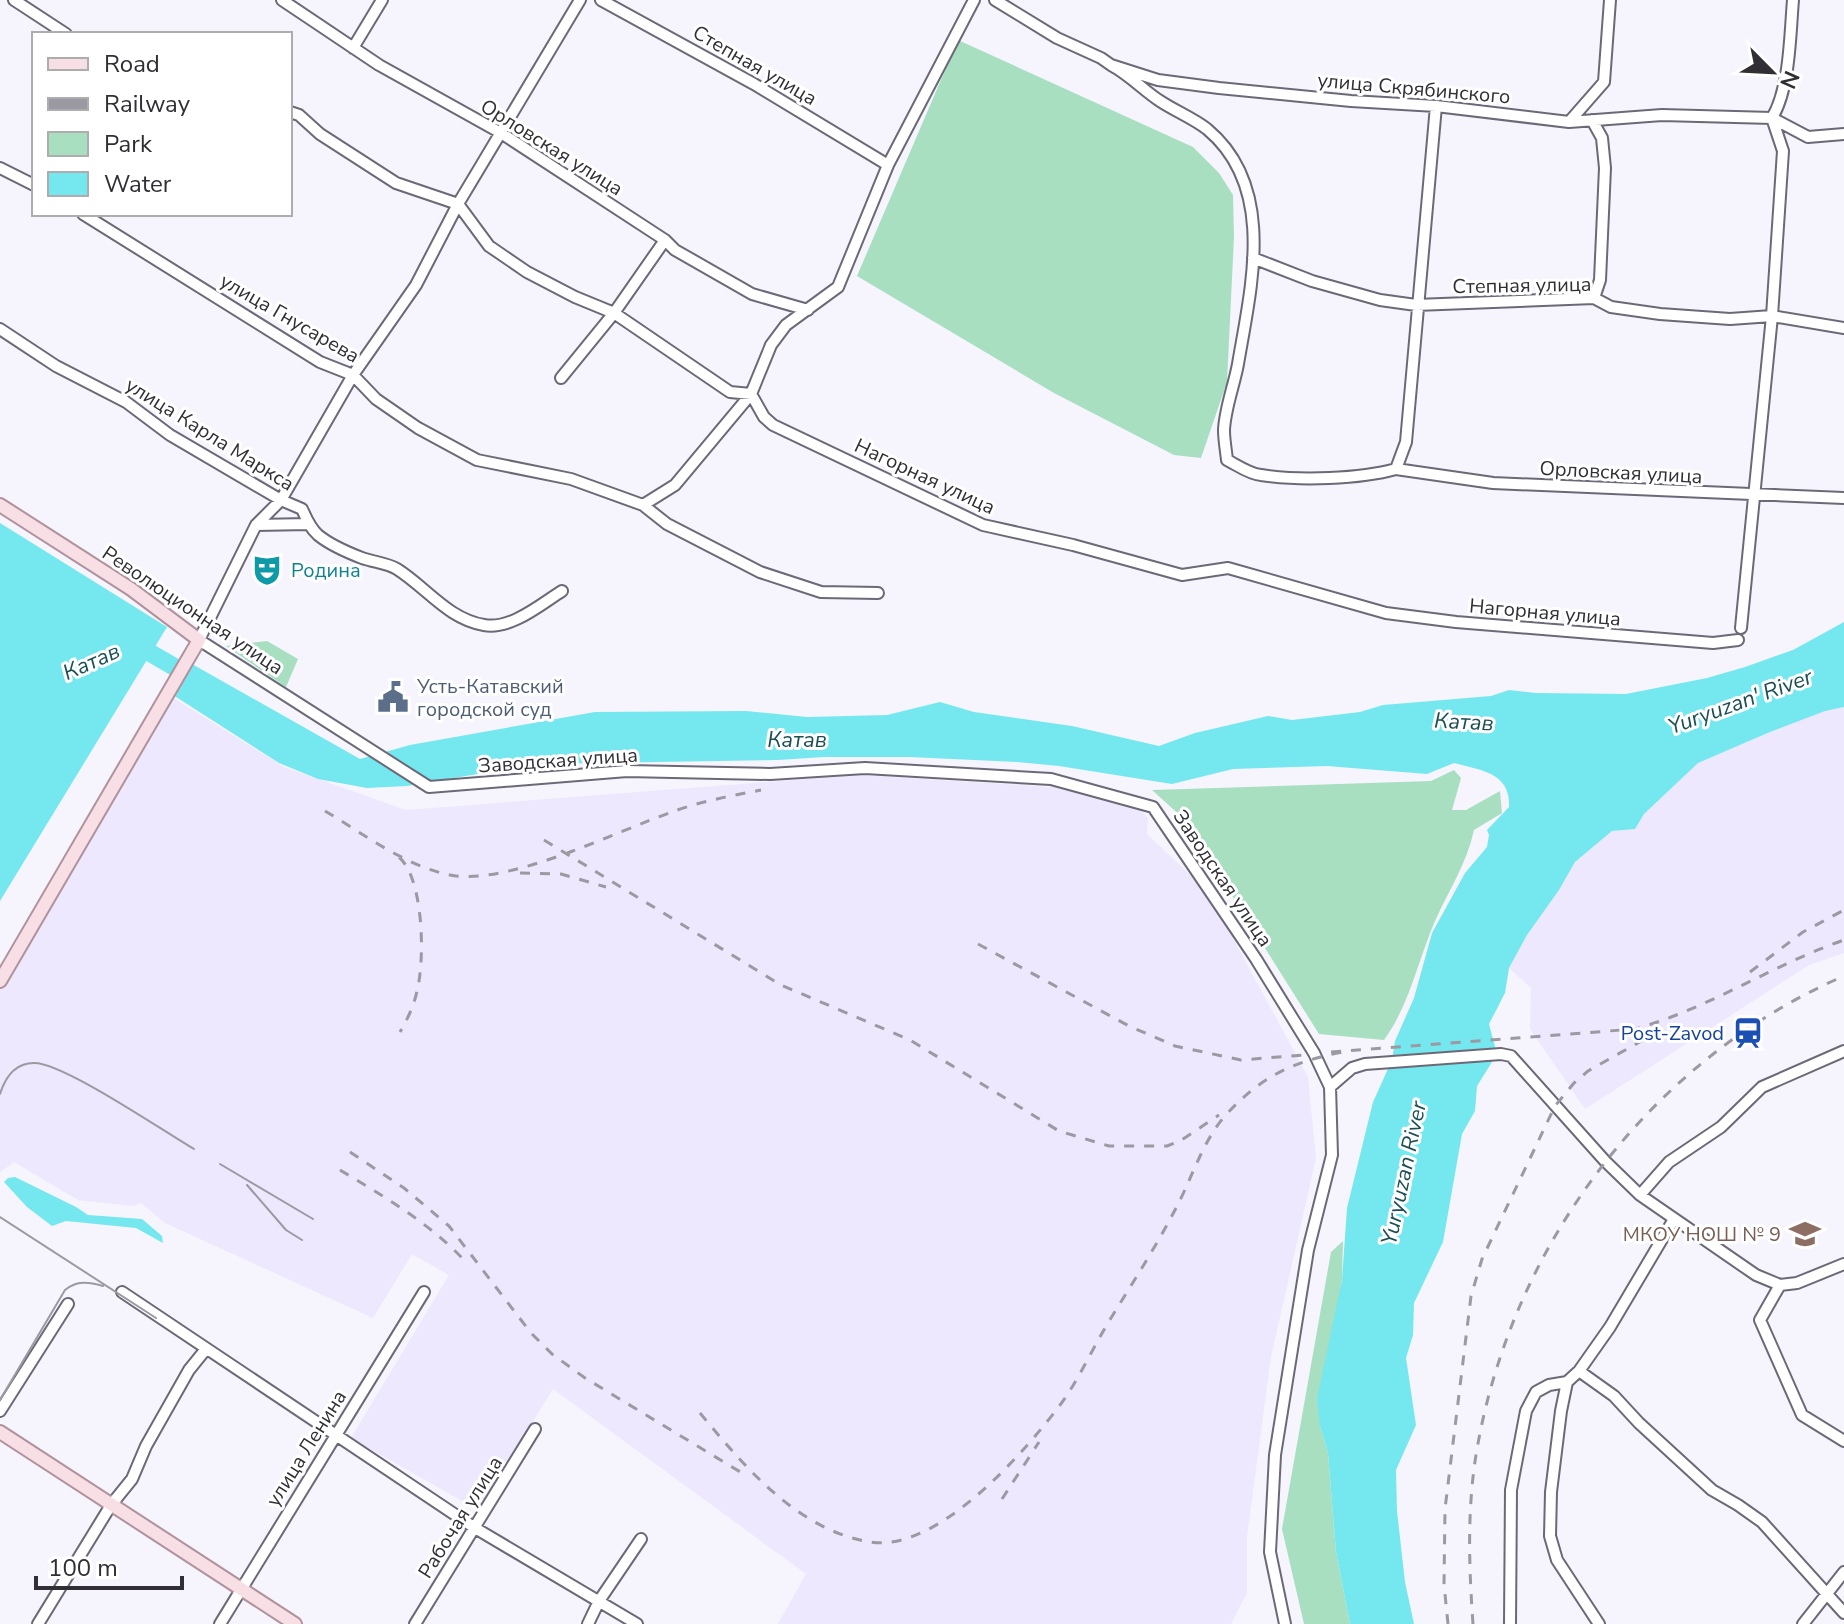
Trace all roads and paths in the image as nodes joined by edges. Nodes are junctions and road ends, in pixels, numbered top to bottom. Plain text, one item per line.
1 (14, 0) edge
2 (282, 0) edge
3 (382, 0) edge
4 (580, 0) edge
5 (601, 0) edge
6 (974, 0) edge
7 (995, 0) edge
8 (1610, 0) edge
9 (1793, 0) edge
10 (63, 32) edge
11 (353, 48) junction
12 (1111, 65) junction
13 (1436, 106) junction
14 (292, 113) edge
15 (1772, 118) junction
16 (1592, 120) junction
17 (1569, 122) junction
18 (501, 133) junction
19 (1844, 134) edge
20 (888, 165) junction
21 (0, 168) edge
22 (32, 184) edge
23 (458, 204) junction
24 (86, 216) edge
25 (665, 240) junction
26 (1253, 258) junction
27 (1594, 298) junction
28 (1416, 305) junction
29 (808, 310) junction
30 (614, 313) junction
31 (1772, 316) junction
32 (1844, 328) edge
33 (0, 329) edge
34 (353, 375) junction
35 (561, 378) dead end
36 (751, 394) junction
37 (1396, 469) junction
38 (1755, 496) junction
39 (1844, 498) edge
40 (281, 500) junction
41 (0, 505) edge
42 (643, 505) junction
43 (309, 524) junction
44 (256, 525) junction
45 (562, 591) dead end
46 (878, 593) dead end
47 (1741, 628) dead end
48 (199, 640) junction
49 (1738, 640) dead end
50 (429, 787) joint
51 (0, 981) edge
52 (1844, 1051) edge
53 (1330, 1087) junction
54 (1640, 1195) junction
55 (1674, 1219) junction
56 (1844, 1264) edge
57 (1780, 1285) junction
58 (122, 1292) dead end
59 (424, 1292) dead end
60 (68, 1304) dead end
61 (206, 1349) junction
62 (1579, 1371) junction
63 (1567, 1382) junction
64 (0, 1411) edge
65 (535, 1429) dead end
66 (0, 1432) edge
67 (336, 1434) junction
68 (1844, 1441) edge
69 (111, 1505) junction
70 (475, 1528) junction
71 (641, 1539) dead end
72 (1844, 1572) edge
73 (240, 1590) junction
74 (1827, 1594) junction
75 (599, 1601) junction
76 (1844, 1613) edge
77 (38, 1624) edge
78 (220, 1624) edge
79 (295, 1624) edge
80 (415, 1624) edge
81 (588, 1624) edge
82 (637, 1624) edge
83 (1285, 1624) edge
84 (1510, 1624) edge
85 (1599, 1624) edge
86 (1803, 1624) edge

1 - 10 street
2 - 11 street, Орловская улица
3 - 11 street
4 - 18 street
5 - 20 street, Степная улица
6 - 20 street
7 - 12 street, улица Скрябинского
8 - 17 street
9 - 15 street
11 - 18 street, Орловская улица
12 - 13 street, улица Скрябинского
12 - 26 street
13 - 17 street, улица Скрябинского
13 - 28 street
14 - 23 street
15 - 16 street, улица Скрябинского
15 - 19 street, улица Скрябинского
15 - 31 street
16 - 17 street, улица Скрябинского
16 - 27 street
18 - 23 street
18 - 25 street, Орловская улица
20 - 29 street
21 - 22 street
23 - 30 street
23 - 34 street
24 - 34 street, улица Гнусарева
25 - 29 street, Орловская улица
25 - 30 street
26 - 28 street, Степная улица
26 - 37 street
27 - 28 street, Степная улица
27 - 31 street, Степная улица
28 - 37 street
29 - 36 street
30 - 35 street
30 - 36 street
31 - 32 street, Степная улица
31 - 38 street
33 - 40 street, улица Карла Маркса
34 - 40 street
34 - 42 street, улица Гнусарева
36 - 42 street
36 - 49 street, Нагорная улица
37 - 38 street, Орловская улица
38 - 39 street, Орловская улица
38 - 47 street
40 - 43 street, улица Карла Маркса
40 - 44 street
41 - 48 main road, Революционная улица
42 - 46 street, улица Гнусарева
43 - 44 street
43 - 45 street, улица Карла Маркса
44 - 48 street
48 - 50 street, Революционная улица
48 - 51 main road
50 - 53 street, Заводская улица
52 - 54 street
53 - 54 street
53 - 83 street, Заводская улица
54 - 55 street
55 - 57 street
55 - 62 street
56 - 57 street
57 - 68 street
58 - 61 street
59 - 67 street, улица Ленина
60 - 64 street
61 - 67 street
61 - 69 street
62 - 63 street
62 - 74 street
63 - 84 street
63 - 85 street
65 - 70 street, Рабочая улица
66 - 69 main road
67 - 70 street
67 - 73 street, улица Ленина
69 - 73 main road
69 - 77 street
70 - 75 street
70 - 80 street, Рабочая улица
71 - 75 street
72 - 74 street
73 - 78 street, улица Ленина
73 - 79 main road
74 - 76 street
74 - 86 street
75 - 81 street
75 - 82 street

